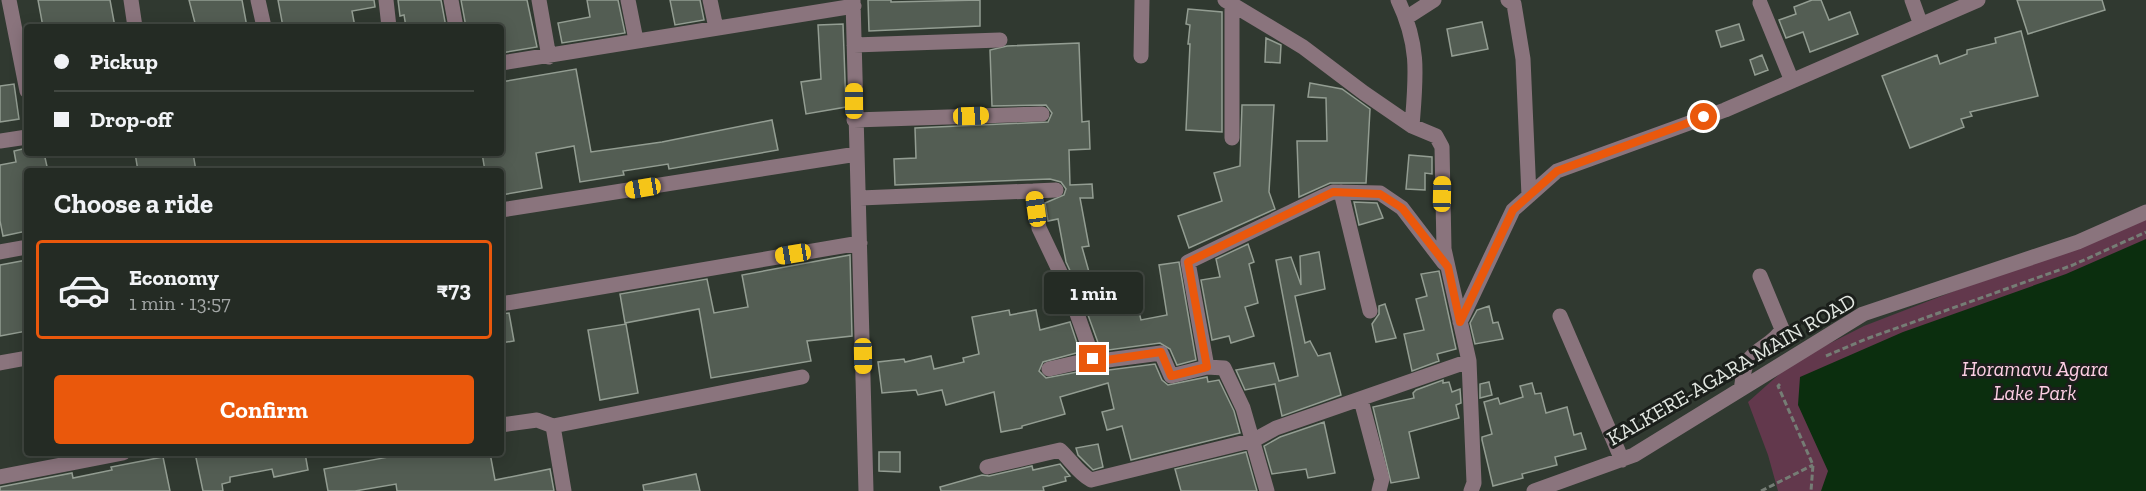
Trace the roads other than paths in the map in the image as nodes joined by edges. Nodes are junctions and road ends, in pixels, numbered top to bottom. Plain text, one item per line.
1 (9, 0) edge
2 (131, 0) edge
3 (258, 0) edge
4 (386, 0) edge
5 (452, 0) edge
6 (538, 0) edge
7 (628, 0) edge
8 (710, 0) edge
9 (1142, 0) edge
10 (1398, 0) edge
11 (1434, 0) edge
12 (1508, 0) edge
13 (1912, 0) edge
14 (1977, 1) edge
15 (1228, 2) edge
16 (853, 3) edge
17 (1760, 3) dead end
18 (1406, 18) junction
19 (135, 24) edge
20 (263, 24) edge
21 (389, 24) edge
22 (456, 24) edge
23 (1922, 25) junction
24 (716, 28) junction
25 (636, 40) junction
26 (1000, 40) dead end
27 (854, 45) junction
28 (1141, 56) dead end
29 (549, 57) junction
30 (504, 63) edge
31 (24, 76) edge
32 (1791, 81) junction
33 (1042, 114) dead end
34 (855, 120) junction
35 (1412, 126) junction
36 (24, 137) edge
37 (1232, 138) dead end
38 (0, 141) edge
39 (856, 154) junction
40 (1056, 190) dead end
41 (1034, 191) junction
42 (1341, 192) junction
43 (1529, 196) junction
44 (860, 198) junction
45 (504, 210) edge
46 (2146, 212) edge
47 (860, 243) junction
48 (24, 248) edge
49 (0, 252) edge
50 (1448, 267) junction
51 (1760, 276) dead end
52 (504, 303) edge
53 (1370, 311) dead end
54 (1560, 316) dead end
55 (1460, 322) junction
56 (24, 359) edge
57 (1093, 359) junction
58 (1470, 361) junction
59 (0, 363) edge
60 (1207, 367) junction
61 (1049, 369) dead end
62 (802, 377) dead end
63 (1741, 389) junction
64 (1361, 400) junction
65 (504, 425) edge
66 (553, 426) junction
67 (1254, 440) junction
68 (108, 456) edge
69 (1622, 460) junction
70 (987, 467) dead end
71 (0, 477) edge
72 (1095, 486) edge
73 (564, 491) edge
74 (866, 491) edge
75 (1268, 491) edge
76 (1380, 491) edge
77 (1471, 491) edge
78 (1534, 491) edge

1 - 31 street
2 - 19 street
3 - 20 street
4 - 21 street
5 - 22 street
6 - 29 street
7 - 25 street
8 - 24 street
9 - 28 street
10 - 18 street
11 - 18 street
12 - 43 street
13 - 23 street
14 - 23 street
15 - 35 street
15 - 37 street
16 - 24 street
16 - 27 street
17 - 32 street
18 - 35 street
23 - 32 street
24 - 25 street
25 - 29 street
26 - 27 street
27 - 34 street
29 - 30 street
32 - 43 street
33 - 34 street
34 - 39 street
35 - 50 street
36 - 38 street
39 - 44 street
39 - 45 street
40 - 41 street
41 - 44 street
41 - 57 street
42 - 50 street
42 - 53 street
42 - 60 street
43 - 55 street
44 - 47 street
46 - 63 street, KALKERE-AGARA MAIN ROAD
47 - 52 street
47 - 74 street
48 - 49 street
50 - 55 street
51 - 63 street
54 - 69 street
55 - 58 street
56 - 59 street
57 - 60 street
57 - 61 street
58 - 64 street
58 - 77 street
60 - 67 street
62 - 66 street
63 - 69 street, KALKERE-AGARA MAIN ROAD
64 - 67 street
64 - 76 street
65 - 66 street
66 - 73 street
67 - 72 street
67 - 75 street
68 - 71 street
69 - 78 street, KALKERE-AGARA MAIN ROAD
70 - 72 street

